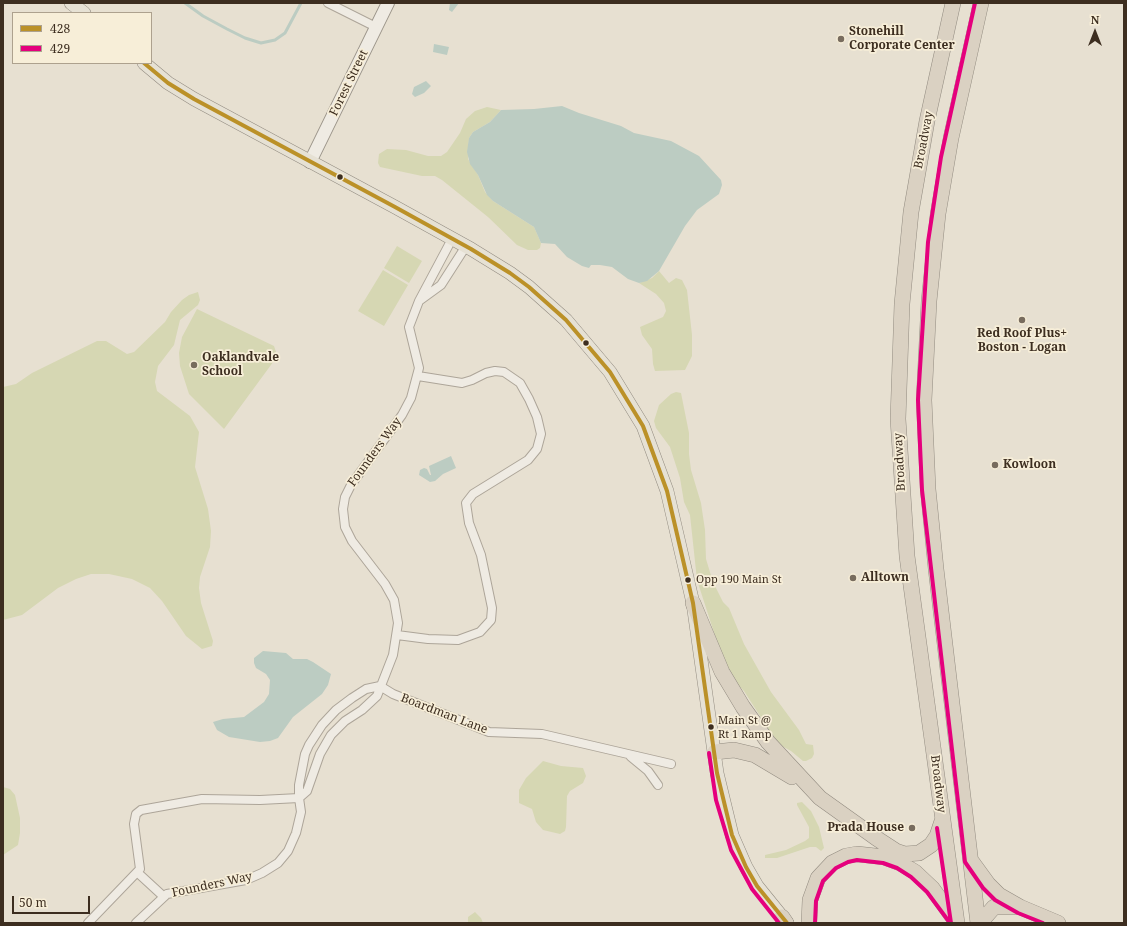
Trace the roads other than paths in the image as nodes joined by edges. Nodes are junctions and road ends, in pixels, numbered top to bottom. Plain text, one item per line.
1 (71, 3) edge
2 (328, 3) edge
3 (388, 3) edge
4 (953, 3) edge
5 (981, 3) edge
6 (83, 12) edge
7 (376, 27) junction
8 (145, 64) edge
9 (310, 162) junction
10 (452, 239) junction
11 (466, 246) junction
12 (419, 301) junction
13 (418, 376) junction
14 (693, 603) junction
15 (397, 635) junction
16 (380, 686) junction
17 (714, 752) junction
18 (629, 755) junction
19 (671, 764) dead end
20 (658, 784) dead end
21 (299, 798) junction
22 (820, 798) junction
23 (942, 820) junction
24 (971, 861) junction
25 (138, 873) junction
26 (163, 896) junction
27 (1020, 907) junction
28 (785, 921) edge
29 (88, 923) edge
30 (136, 923) edge
31 (809, 923) edge
32 (957, 923) edge
33 (979, 923) edge
34 (1058, 923) edge

1 - 6 main road
2 - 7 street
3 - 7 street, Forest Street
4 - 23 highway, Broadway
5 - 24 highway, Broadway
7 - 9 street, Forest Street
8 - 9 main road
9 - 10 main road
10 - 11 main road
10 - 12 street, Founders Way
11 - 12 street
11 - 14 main road
12 - 13 street, Founders Way
13 - 15 street, Founders Way
13 - 15 street
14 - 17 main road
14 - 22 highway
15 - 16 street, Founders Way
16 - 18 street, Boardman Lane
16 - 21 street, Founders Way
16 - 21 street, Founders Way
17 - 22 highway
17 - 28 main road
18 - 19 street, Boardman Lane
18 - 20 street, Boardman Lane
21 - 25 street
21 - 26 street, Founders Way
22 - 23 highway
23 - 32 highway, Broadway
24 - 27 highway
24 - 33 highway, Broadway
25 - 26 street, Founders Way
25 - 29 street
26 - 30 street
27 - 33 highway
27 - 34 highway
31 - 32 highway

